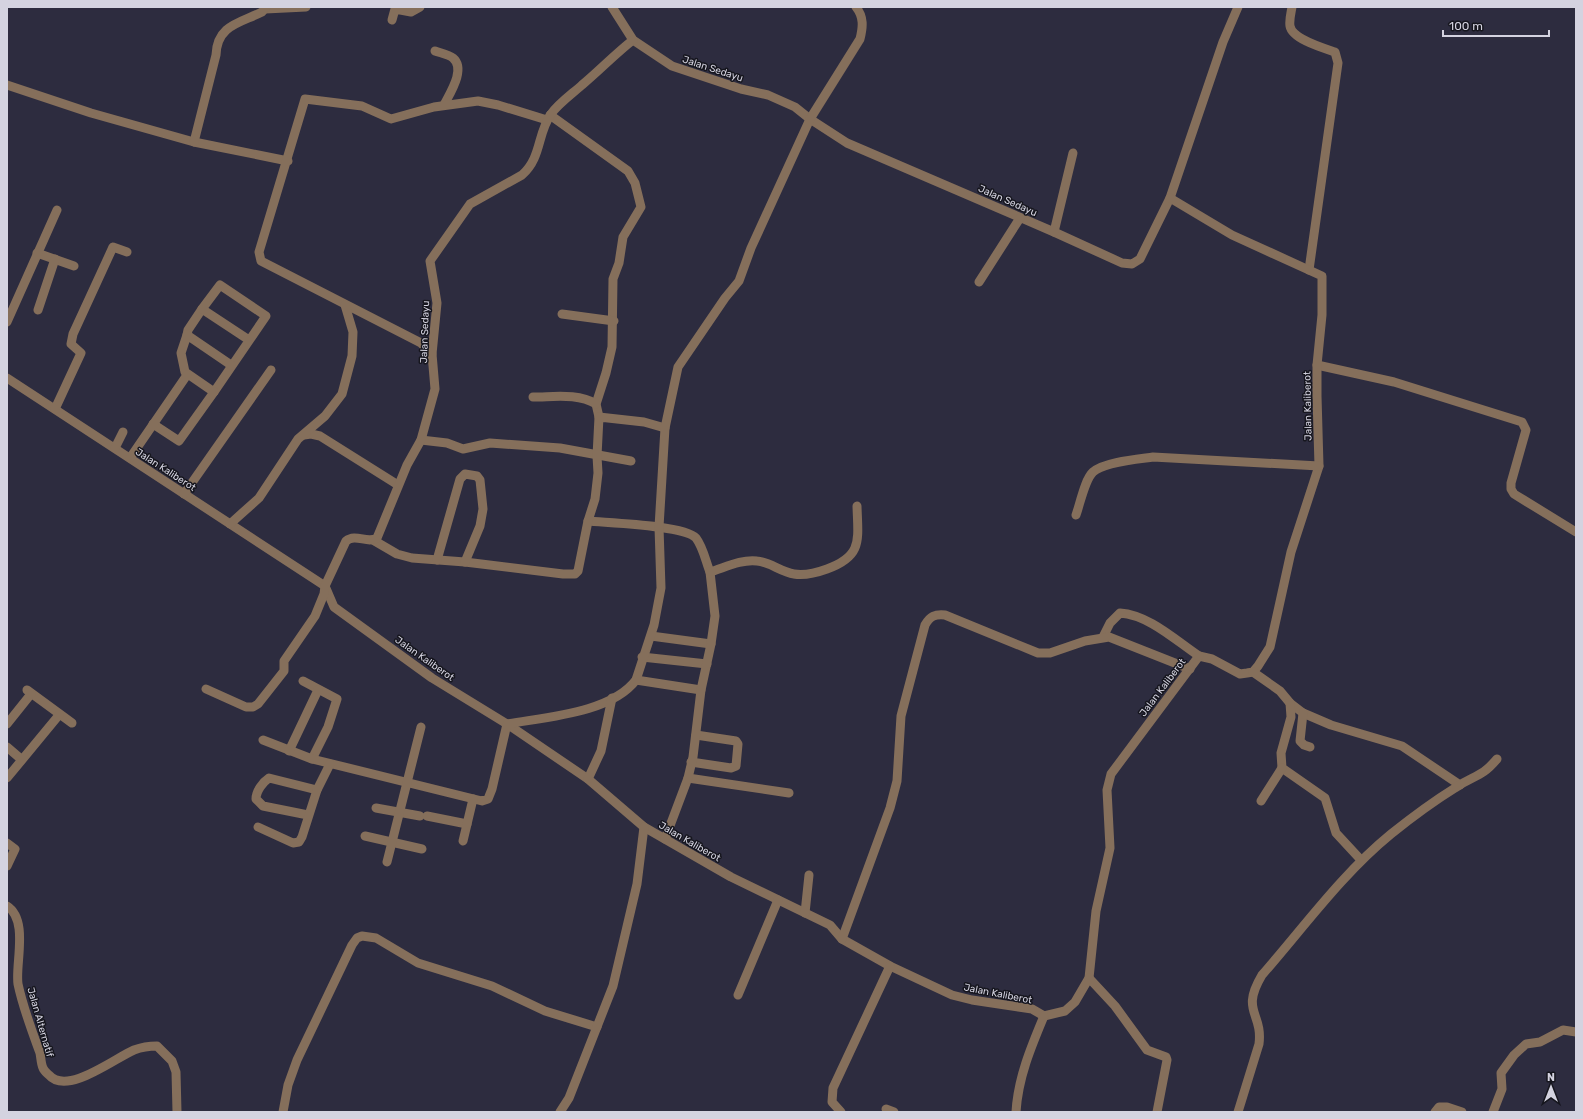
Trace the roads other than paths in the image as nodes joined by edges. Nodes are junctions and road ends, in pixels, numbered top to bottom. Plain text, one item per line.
1 (306, 7) edge
2 (612, 7) edge
3 (856, 7) edge
4 (1238, 7) edge
5 (1292, 7) edge
6 (265, 8) edge
7 (395, 8) edge
8 (416, 8) edge
9 (392, 20) dead end
10 (633, 40) junction
11 (435, 51) dead end
12 (7, 85) edge
13 (444, 105) junction
14 (549, 118) junction
15 (810, 120) junction
16 (194, 142) junction
17 (1074, 153) dead end
18 (288, 161) junction
19 (1170, 198) junction
20 (57, 210) dead end
21 (1020, 218) junction
22 (1054, 232) junction
23 (127, 252) dead end
24 (37, 253) junction
25 (56, 259) junction
26 (74, 266) dead end
27 (1309, 270) junction
28 (978, 282) dead end
29 (345, 305) junction
30 (202, 309) junction
31 (38, 310) dead end
32 (562, 314) dead end
33 (614, 321) junction
34 (7, 322) edge
35 (187, 335) junction
36 (248, 340) junction
37 (432, 354) junction
38 (231, 365) junction
39 (1317, 366) junction
40 (271, 370) dead end
41 (187, 375) junction
42 (7, 378) edge
43 (214, 392) junction
44 (533, 397) dead end
45 (596, 404) junction
46 (55, 409) junction
47 (599, 417) junction
48 (153, 424) junction
49 (665, 428) junction
50 (123, 432) dead end
51 (304, 435) junction
52 (421, 440) junction
53 (115, 448) junction
54 (597, 456) junction
55 (130, 458) junction
56 (631, 461) dead end
57 (1319, 466) junction
58 (398, 486) junction
59 (184, 494) junction
60 (857, 506) dead end
61 (1076, 515) dead end
62 (588, 521) junction
63 (230, 524) junction
64 (659, 527) junction
65 (1576, 532) edge
66 (373, 540) junction
67 (437, 560) junction
68 (465, 562) junction
69 (710, 572) junction
70 (325, 586) junction
71 (651, 636) junction
72 (1103, 637) junction
73 (711, 644) junction
74 (1199, 656) junction
75 (642, 657) junction
76 (707, 664) junction
77 (1190, 669) junction
78 (1253, 672) junction
79 (636, 680) junction
80 (303, 681) dead end
81 (206, 689) dead end
82 (318, 690) junction
83 (701, 690) junction
84 (612, 698) junction
85 (1290, 703) junction
86 (1303, 713) junction
87 (59, 714) junction
88 (7, 724) edge
89 (72, 724) dead end
90 (507, 724) junction
91 (421, 727) dead end
92 (696, 735) junction
93 (263, 740) dead end
94 (7, 747) edge
95 (1310, 747) dead end
96 (289, 751) junction
97 (21, 759) junction
98 (312, 759) junction
99 (1497, 759) dead end
100 (691, 762) junction
101 (330, 764) junction
102 (1282, 768) junction
103 (7, 778) edge
104 (688, 778) junction
105 (588, 779) junction
106 (408, 782) junction
107 (1460, 785) junction
108 (316, 790) junction
109 (789, 793) dead end
110 (473, 799) junction
111 (1261, 801) dead end
112 (376, 808) dead end
113 (400, 812) junction
114 (308, 815) junction
115 (467, 824) junction
116 (258, 827) dead end
117 (644, 827) junction
118 (365, 836) dead end
119 (665, 839) junction
120 (463, 840) dead end
121 (392, 842) junction
122 (7, 843) edge
123 (422, 848) dead end
124 (1361, 860) junction
125 (387, 862) dead end
126 (7, 866) edge
127 (809, 876) dead end
128 (778, 900) junction
129 (7, 906) edge
130 (805, 913) junction
131 (842, 939) junction
132 (890, 966) junction
133 (1089, 978) junction
134 (738, 995) dead end
135 (1044, 1016) junction
136 (597, 1027) junction
137 (1576, 1032) edge
138 (177, 1112) edge
139 (283, 1112) edge
140 (560, 1112) edge
141 (841, 1112) edge
142 (1016, 1112) edge
143 (1157, 1112) edge
144 (1238, 1112) edge
145 (1435, 1112) edge
146 (1462, 1112) edge
147 (1493, 1112) edge

1 - 6 street
2 - 10 street
3 - 15 street
4 - 19 street, Jalan Sedayu
5 - 27 street
6 - 16 street
7 - 8 street
7 - 9 street
10 - 14 street
10 - 15 street, Jalan Sedayu
11 - 13 street
12 - 16 street
13 - 14 street
13 - 18 street
14 - 33 street
14 - 37 street, Jalan Sedayu
15 - 21 street, Jalan Sedayu
15 - 49 street
16 - 18 street
17 - 22 street
18 - 29 street
19 - 22 street, Jalan Sedayu
19 - 27 street, Jalan Kaliberot
20 - 24 street
21 - 22 street, Jalan Sedayu
21 - 28 street
23 - 46 street
24 - 25 street
24 - 34 street
25 - 26 street
25 - 31 street
27 - 39 street, Jalan Kaliberot
29 - 37 street
29 - 51 street
30 - 35 street
30 - 36 street
30 - 36 street
32 - 33 street
33 - 45 street
35 - 38 street
35 - 41 street
36 - 38 street
37 - 52 street, Jalan Sedayu
38 - 43 street
39 - 57 street, Jalan Kaliberot
39 - 65 street
40 - 59 street
41 - 43 street
41 - 48 street
42 - 46 street, Jalan Kaliberot
43 - 48 street
44 - 45 street
45 - 47 street
46 - 53 street, Jalan Kaliberot
47 - 49 street
47 - 54 street
48 - 55 street
49 - 64 street
50 - 53 street
51 - 58 street
51 - 63 street
52 - 54 street
52 - 58 street, Jalan Sedayu
53 - 55 street, Jalan Kaliberot
54 - 56 street
54 - 62 street
55 - 59 street, Jalan Kaliberot
57 - 61 street
57 - 78 street, Jalan Kaliberot
58 - 66 street, Jalan Sedayu
59 - 63 street, Jalan Kaliberot
60 - 69 street
62 - 64 street
62 - 68 street
63 - 70 street, Jalan Kaliberot
64 - 69 street
64 - 71 street
66 - 67 street
66 - 70 street
67 - 68 street
67 - 68 street
69 - 73 street
70 - 81 street
70 - 90 street, Jalan Kaliberot
71 - 73 street
71 - 75 street
72 - 74 street
72 - 77 street
72 - 131 street
73 - 76 street
74 - 77 street, Jalan Kaliberot
74 - 78 street, Jalan Kaliberot
75 - 76 street
75 - 79 street
76 - 83 street
77 - 133 street, Jalan Kaliberot
78 - 85 street
79 - 83 street
79 - 84 street
80 - 82 street
82 - 96 street
82 - 98 street
83 - 92 street
84 - 90 street
84 - 105 street
85 - 86 street
85 - 102 street
86 - 95 street
86 - 107 street
87 - 88 street
87 - 89 street
87 - 97 street
90 - 105 street, Jalan Kaliberot
90 - 110 street
91 - 106 street
92 - 100 street
92 - 100 street
93 - 96 street
94 - 97 street
96 - 98 street
97 - 103 street
98 - 101 street
99 - 107 street
100 - 104 street
101 - 106 street
101 - 108 street
102 - 111 street
102 - 124 street
104 - 109 street
104 - 119 street
105 - 117 street, Jalan Kaliberot
106 - 110 street
106 - 113 street
107 - 124 street
108 - 114 street
108 - 114 street
110 - 115 street
112 - 113 street
113 - 115 street
113 - 121 street
114 - 116 street
115 - 120 street
117 - 119 street, Jalan Kaliberot
117 - 136 street
118 - 121 street
119 - 128 street, Jalan Kaliberot
121 - 123 street
121 - 125 street
122 - 126 street
124 - 144 street
127 - 130 street
128 - 130 street, Jalan Kaliberot
128 - 134 street
129 - 138 street, Jalan Alternatif
130 - 131 street, Jalan Kaliberot
131 - 132 street, Jalan Kaliberot
132 - 135 street, Jalan Kaliberot
132 - 141 street
133 - 135 street, Jalan Kaliberot
133 - 143 street
135 - 142 street
136 - 139 street
136 - 140 street
137 - 147 street
145 - 146 street

